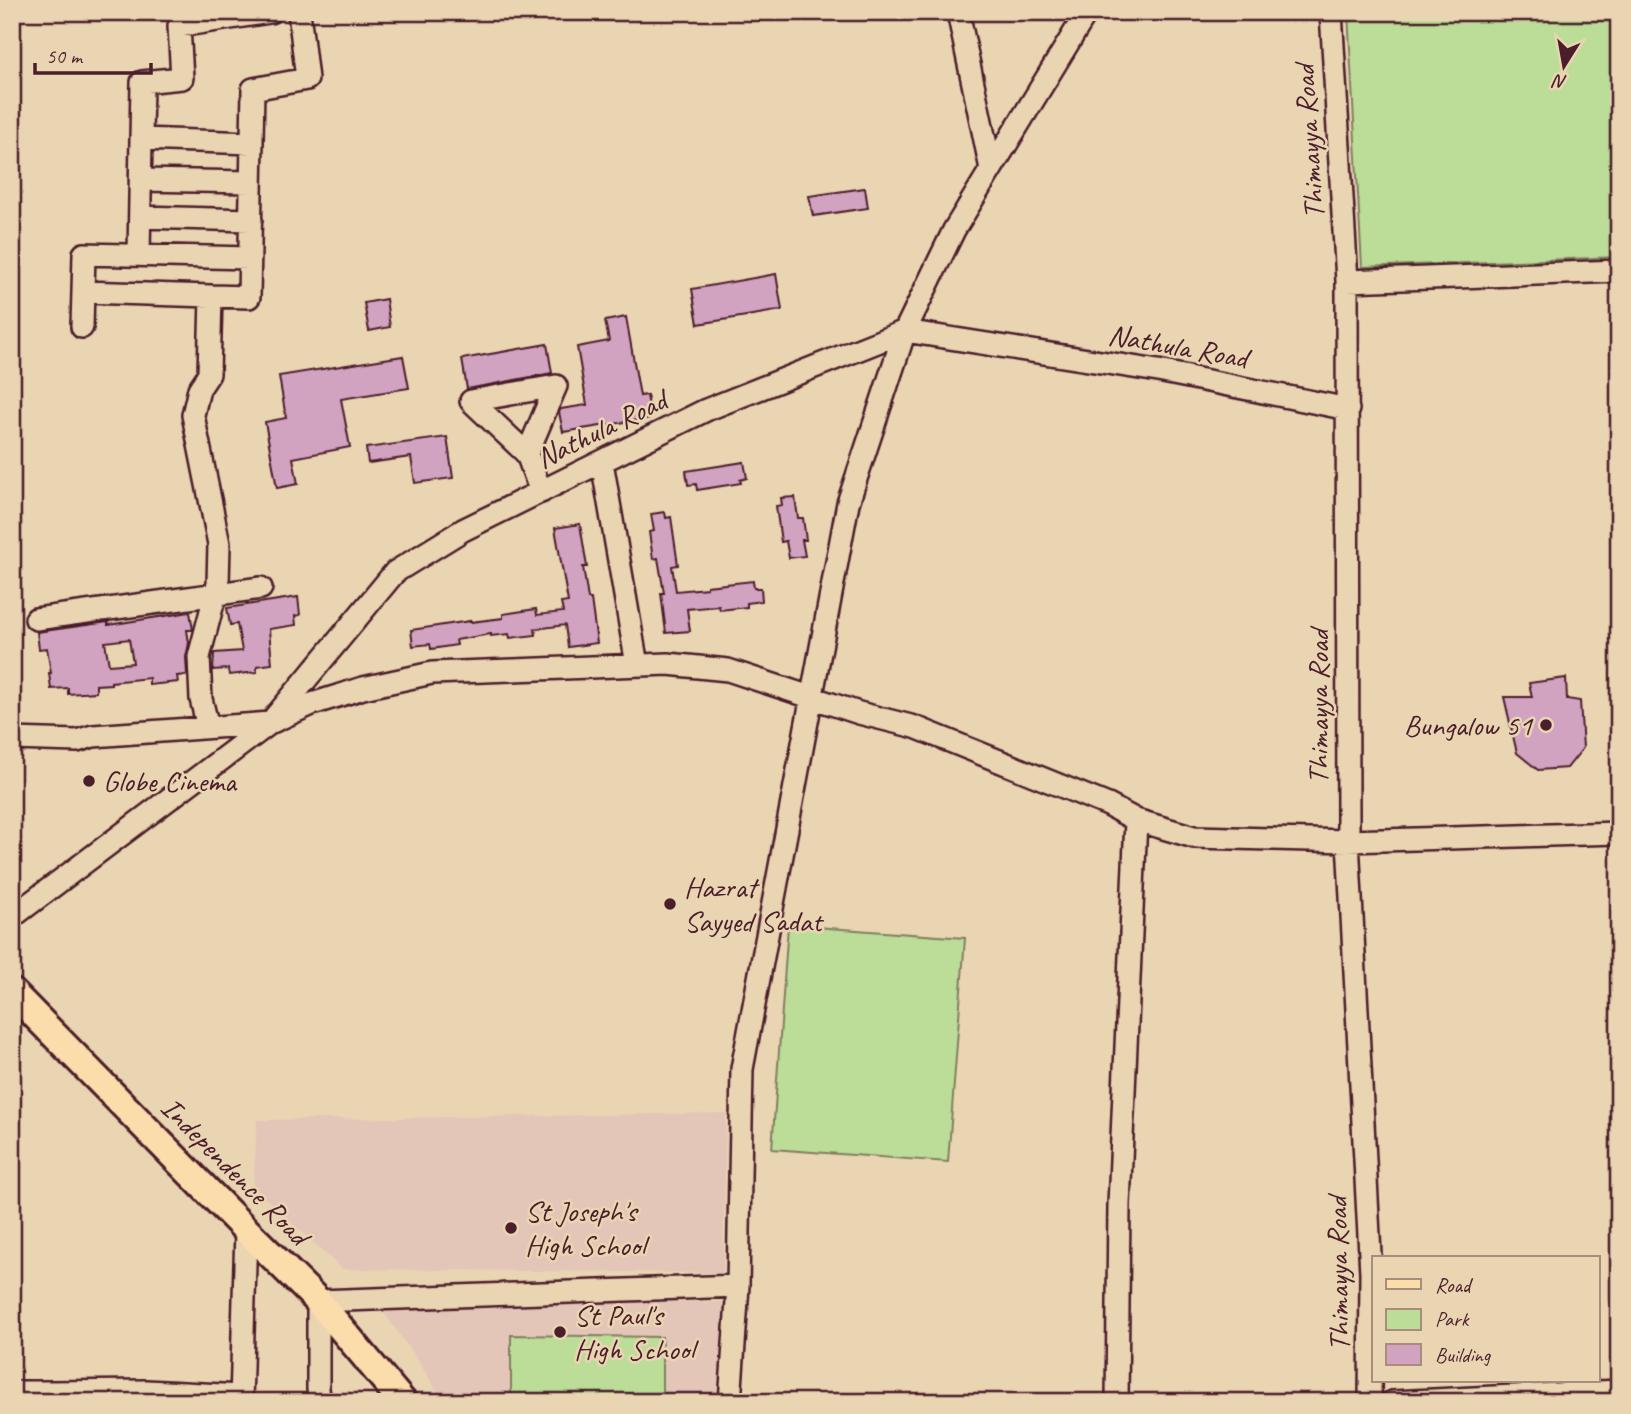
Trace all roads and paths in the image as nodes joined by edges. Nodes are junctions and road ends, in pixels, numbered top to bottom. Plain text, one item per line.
1 (270, 12) edge
2 (299, 12) edge
3 (958, 12) edge
4 (1087, 12) edge
5 (1331, 12) edge
6 (141, 139) junction
7 (252, 143) junction
8 (991, 169) junction
9 (141, 180) junction
10 (251, 182) junction
11 (140, 217) junction
12 (251, 220) junction
13 (139, 256) junction
14 (250, 258) junction
15 (1619, 271) edge
16 (1348, 281) junction
17 (83, 292) junction
18 (211, 296) junction
19 (82, 327) dead end
20 (905, 331) junction
21 (1349, 409) junction
22 (527, 454) dead end
23 (602, 462) junction
24 (541, 492) junction
25 (261, 588) dead end
26 (215, 595) junction
27 (36, 619) dead end
28 (637, 665) junction
29 (813, 697) junction
30 (270, 723) junction
31 (208, 727) junction
32 (12, 738) edge
33 (1136, 820) junction
34 (1619, 833) edge
35 (1348, 841) junction
36 (12, 917) edge
37 (12, 992) edge
38 (246, 1230) junction
39 (738, 1286) junction
40 (318, 1301) junction
41 (1619, 1391) edge
42 (12, 1392) edge
43 (49, 1397) edge
44 (241, 1399) edge
45 (320, 1402) edge
46 (403, 1402) edge
47 (730, 1402) edge
48 (1117, 1402) edge
49 (1370, 1402) edge
50 (1392, 1402) edge

1 - 6 street
2 - 7 street
3 - 8 street
4 - 8 street
5 - 16 street, Thimayya Road
6 - 7 street
6 - 9 street
7 - 10 street
8 - 20 street
9 - 10 street
9 - 11 street
10 - 12 street
11 - 12 street
11 - 13 street
12 - 14 street
13 - 14 street
13 - 17 street
14 - 18 street
15 - 16 street
16 - 21 street, Thimayya Road
17 - 18 street
17 - 19 street
18 - 26 street
20 - 21 street, Nathula Road
20 - 23 street, Nathula Road
20 - 29 street
21 - 35 street, Thimayya Road
22 - 24 street
23 - 24 street, Nathula Road
23 - 28 street
24 - 30 street, Nathula Road
25 - 26 street
26 - 27 street
26 - 31 street
28 - 29 street
28 - 30 street
29 - 33 street
29 - 39 street
30 - 31 street
30 - 36 street, Nathula Road
31 - 32 street
33 - 35 street
33 - 48 street
34 - 35 street
35 - 49 street, Thimayya Road
37 - 38 main road, Independence Road
38 - 40 main road, Independence Road
38 - 44 street
39 - 40 street
39 - 47 street
40 - 45 street
40 - 46 main road, Independence Road
41 - 50 street
42 - 43 street
43 - 44 street

